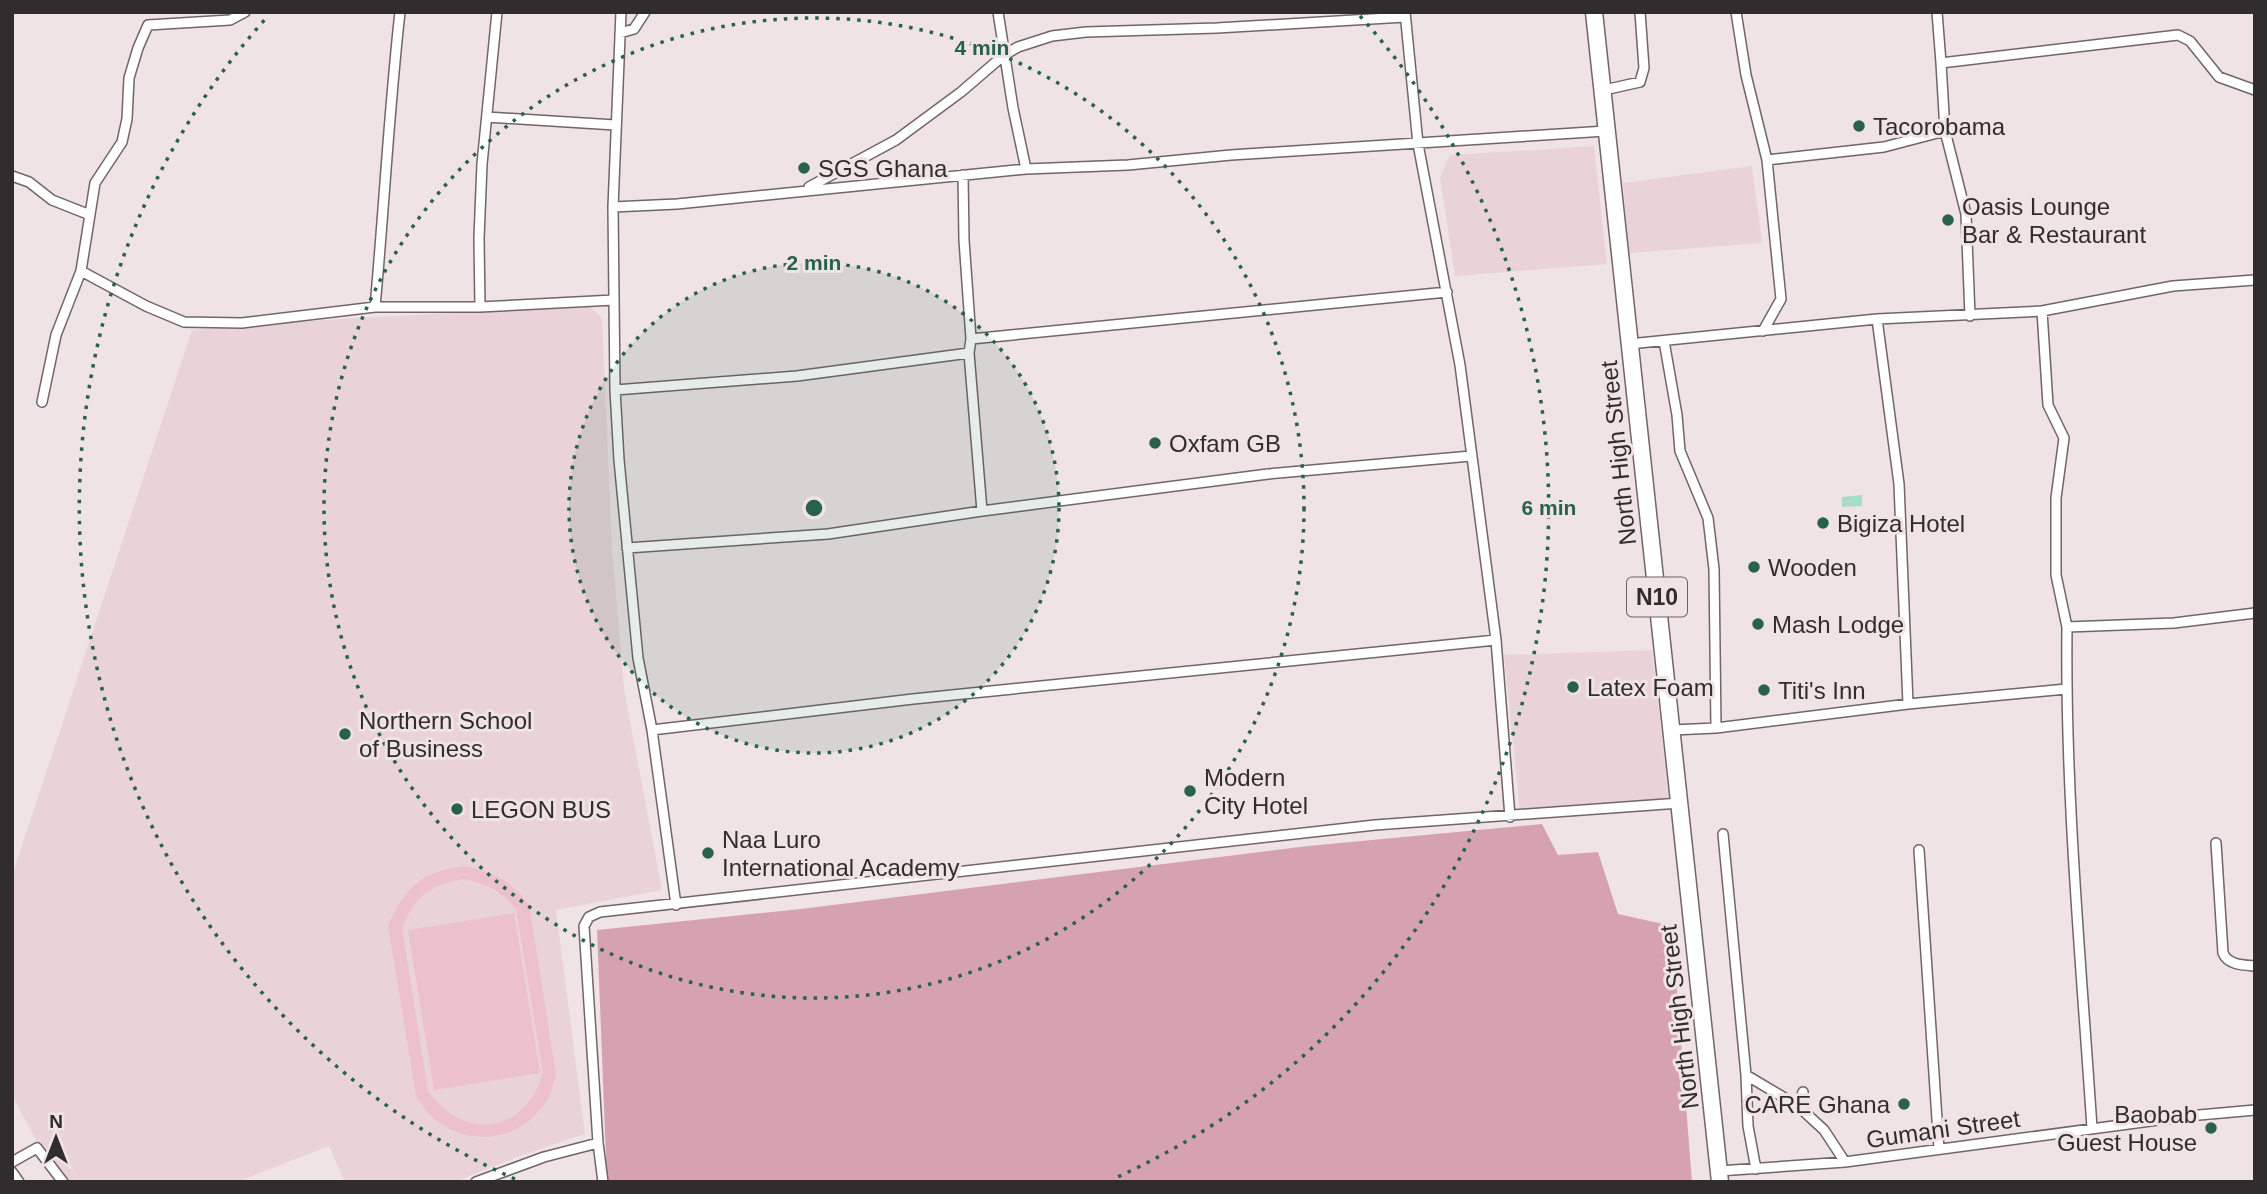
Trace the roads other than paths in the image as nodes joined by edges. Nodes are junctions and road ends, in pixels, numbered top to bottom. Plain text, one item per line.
1 (245, 12) edge
2 (400, 12) edge
3 (497, 12) edge
4 (621, 12) edge
5 (645, 12) edge
6 (998, 12) edge
7 (1594, 12) edge
8 (1640, 12) edge
9 (1736, 12) edge
10 (1937, 12) edge
11 (1405, 15) edge
12 (1293, 17) edge
13 (620, 33) junction
14 (1004, 55) junction
15 (1941, 62) junction
16 (1604, 90) junction
17 (2255, 90) edge
18 (486, 117) junction
19 (615, 125) junction
20 (1606, 131) junction
21 (1945, 131) junction
22 (1418, 144) junction
23 (1767, 160) junction
24 (1026, 169) junction
25 (12, 176) edge
26 (963, 176) junction
27 (804, 190) junction
28 (613, 207) junction
29 (90, 215) junction
30 (81, 271) junction
31 (2255, 280) edge
32 (1447, 292) junction
33 (614, 300) junction
34 (480, 306) junction
35 (375, 307) junction
36 (2042, 311) junction
37 (1970, 316) junction
38 (1877, 319) junction
39 (1763, 331) junction
40 (971, 339) junction
41 (1664, 341) junction
42 (1629, 344) junction
43 (969, 353) junction
44 (615, 390) junction
45 (42, 402) dead end
46 (1471, 456) junction
47 (982, 511) junction
48 (627, 548) junction
49 (2255, 613) edge
50 (2067, 627) junction
51 (1496, 639) junction
52 (2066, 689) junction
53 (1908, 704) junction
54 (1716, 728) junction
55 (652, 730) junction
56 (1672, 730) junction
57 (1680, 803) junction
58 (1510, 817) junction
59 (1723, 834) dead end
60 (2216, 843) dead end
61 (1919, 850) dead end
62 (676, 905) junction
63 (2255, 966) edge
64 (1746, 1075) junction
65 (1802, 1092) dead end
66 (1798, 1106) junction
67 (2255, 1110) edge
68 (2092, 1128) junction
69 (598, 1143) junction
70 (1939, 1149) junction
71 (12, 1162) edge
72 (1845, 1162) junction
73 (1756, 1169) junction
74 (12, 1172) edge
75 (1720, 1177) edge
76 (19, 1182) edge
77 (63, 1182) edge
78 (476, 1182) edge
79 (603, 1182) edge

1 - 29 street
2 - 35 street
3 - 18 street
4 - 13 street
5 - 13 street
6 - 14 street
7 - 16 highway, North High Street / N10
8 - 16 street
9 - 23 street
10 - 15 street
11 - 12 street
11 - 22 street
12 - 14 street
13 - 19 street
14 - 24 street
14 - 27 street
15 - 17 street
15 - 21 street
16 - 20 highway, North High Street / N10
18 - 19 street
18 - 34 street
19 - 28 street
20 - 22 street
20 - 42 highway, North High Street / N10
21 - 23 street
21 - 37 street
22 - 24 street
22 - 32 street
23 - 39 street
24 - 26 street
25 - 29 street
26 - 27 street
26 - 40 street
27 - 28 street
28 - 33 street
29 - 30 street
30 - 35 street
30 - 45 street
31 - 36 street
32 - 40 street
32 - 46 street
33 - 34 street
33 - 44 street
34 - 35 street
36 - 37 street
36 - 50 street
37 - 38 street
38 - 39 street
38 - 53 street
39 - 41 street
40 - 43 street
41 - 42 street
41 - 54 street
42 - 56 highway, North High Street / N10
43 - 44 street
43 - 47 street
44 - 48 street
46 - 47 street
46 - 51 street
47 - 48 street
48 - 55 street
49 - 50 street
50 - 52 street
51 - 55 street
51 - 58 street
52 - 53 street
52 - 68 street
53 - 54 street
54 - 56 street
55 - 62 street
56 - 57 highway, North High Street / N10
57 - 58 street
57 - 75 highway, North High Street / N10
58 - 62 street
59 - 64 street
60 - 63 street
61 - 70 street
62 - 69 street
64 - 66 street
64 - 73 street
65 - 66 street
66 - 72 street
67 - 68 street, Gumani Street
68 - 70 street, Gumani Street
69 - 78 street
69 - 79 street
70 - 72 street, Gumani Street
71 - 77 street
72 - 73 street, Gumani Street
73 - 75 street, Gumani Street
74 - 76 street

